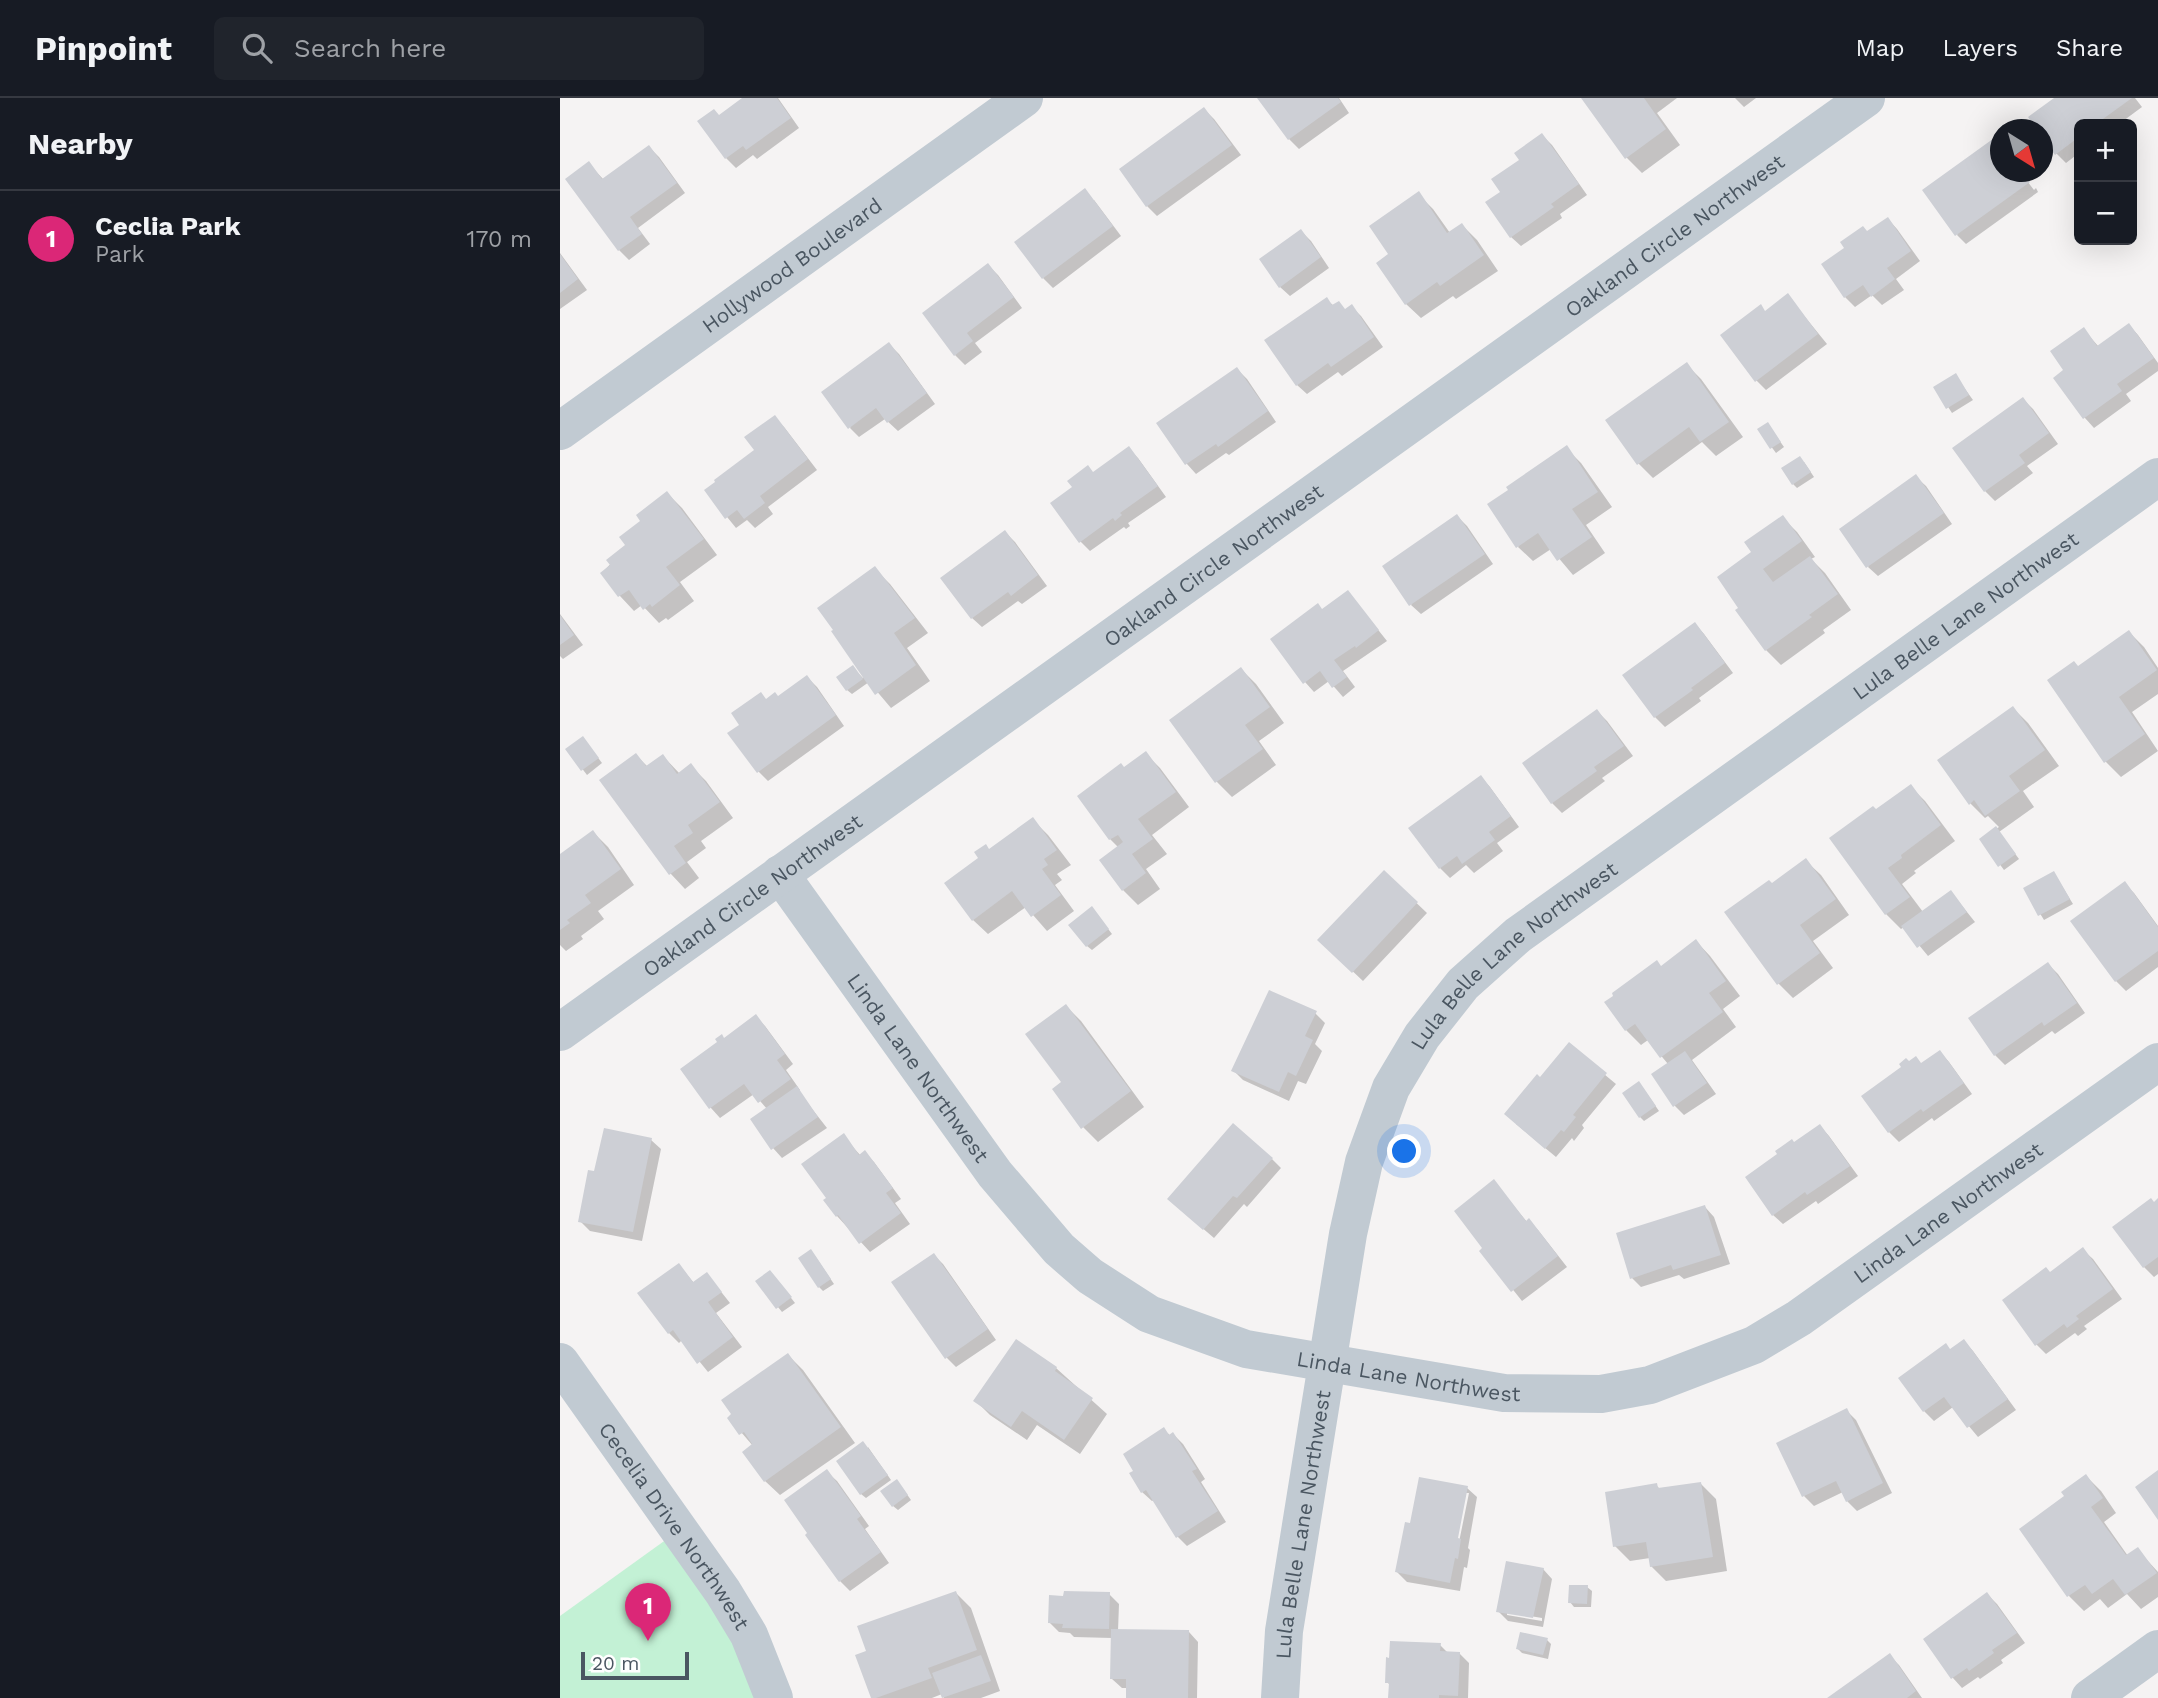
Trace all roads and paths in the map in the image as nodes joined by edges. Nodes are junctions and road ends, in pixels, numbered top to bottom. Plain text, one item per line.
1 (1024, 98) edge
2 (1866, 98) edge
3 (560, 430) edge
4 (2158, 477) edge
5 (780, 874) junction
6 (560, 1032) edge
7 (2158, 1062) edge
8 (560, 1362) edge
9 (1327, 1362) junction
10 (2158, 1649) edge
11 (774, 1698) edge
12 (1280, 1698) edge
13 (2090, 1698) edge

1 - 3 street, Hollywood Boulevard
2 - 5 street, Oakland Circle Northwest
4 - 9 street, Lula Belle Lane Northwest
5 - 6 street, Oakland Circle Northwest
5 - 9 street, Linda Lane Northwest
7 - 9 street, Linda Lane Northwest
8 - 11 street, Cecelia Drive Northwest
9 - 12 street, Lula Belle Lane Northwest
10 - 13 street

